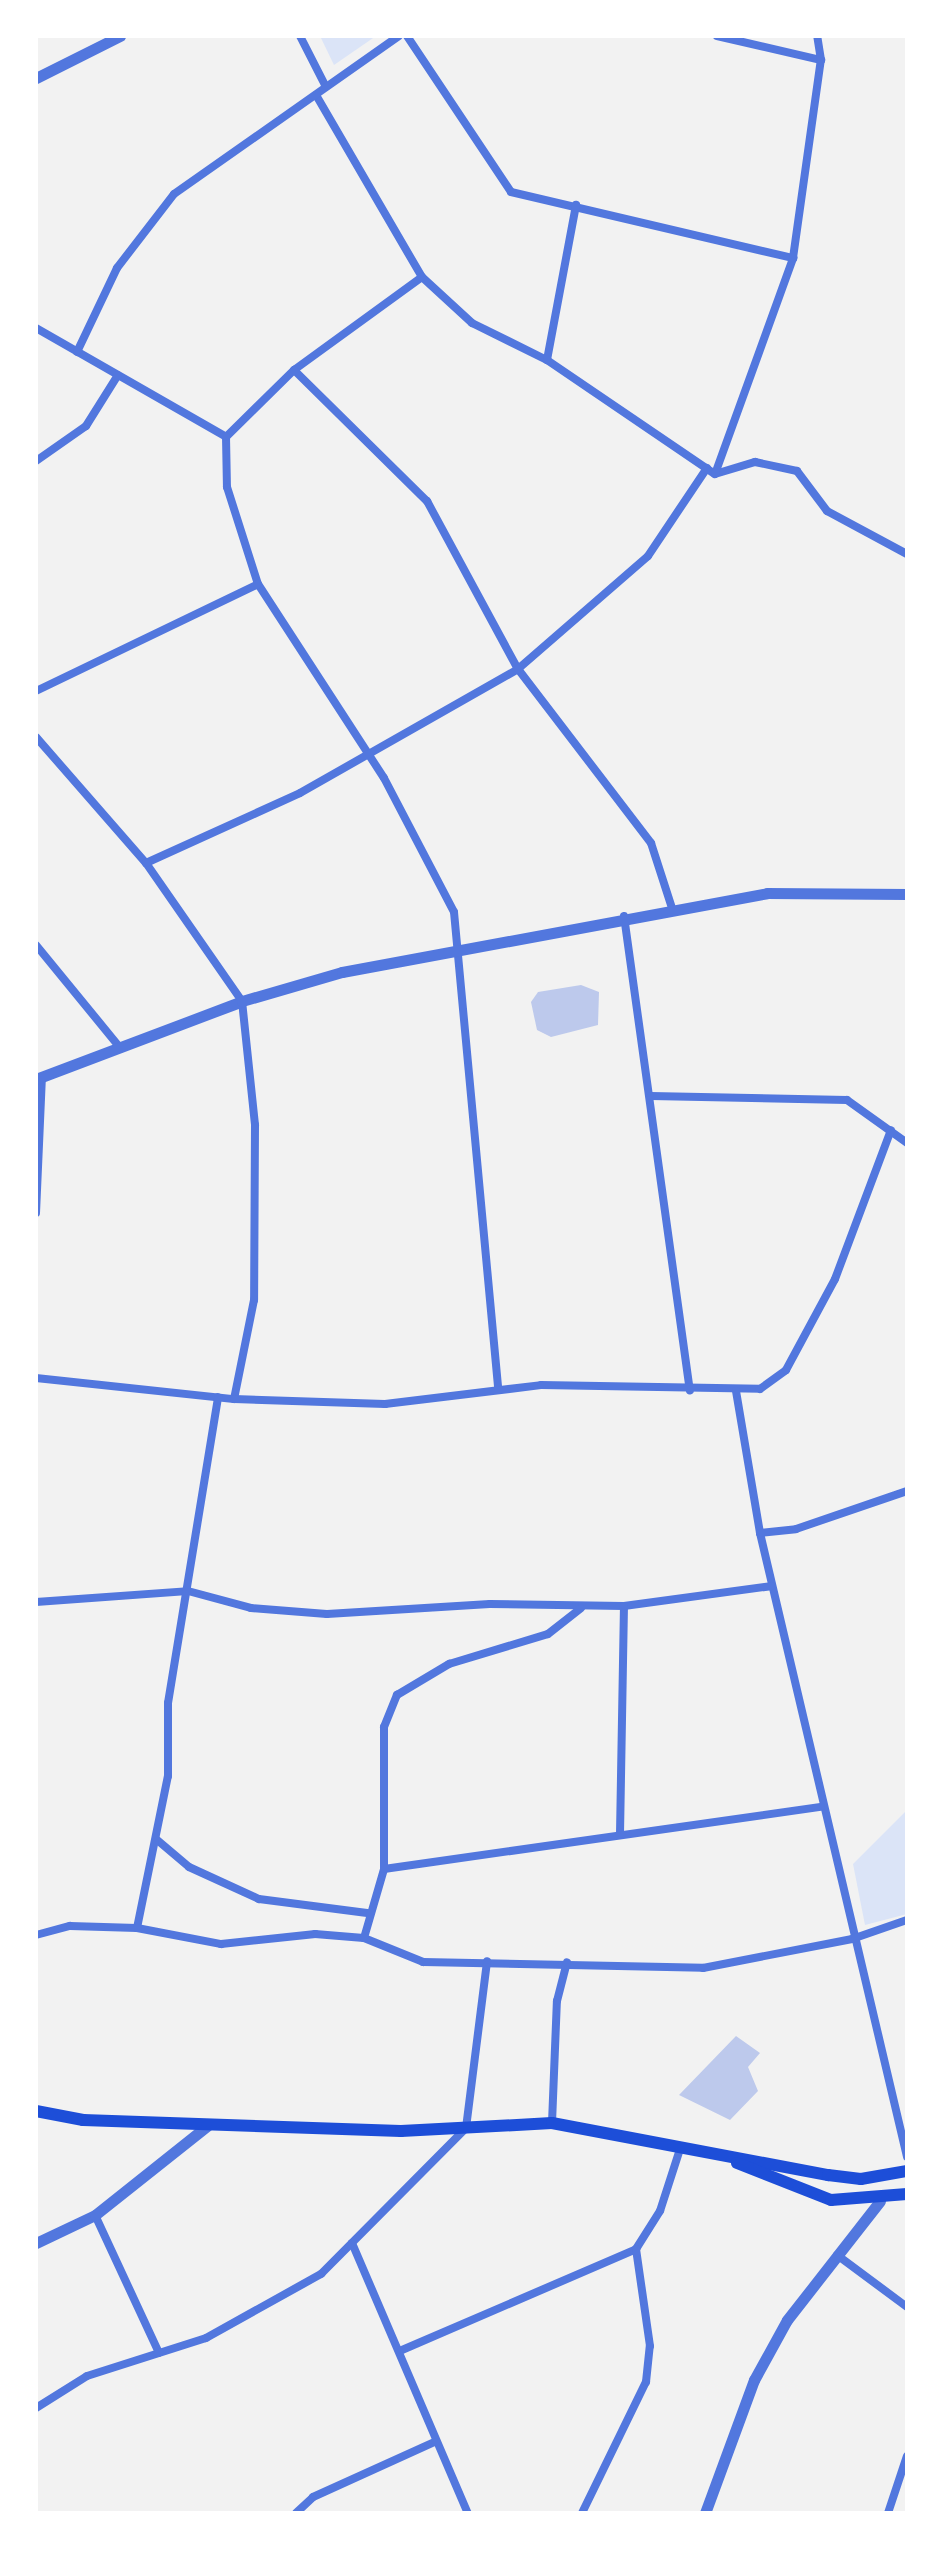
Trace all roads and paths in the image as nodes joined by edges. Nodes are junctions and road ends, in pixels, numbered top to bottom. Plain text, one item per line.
1 (120, 36) edge
2 (300, 36) edge
3 (399, 36) edge
4 (407, 36) edge
5 (717, 36) edge
6 (817, 36) edge
7 (821, 60) junction
8 (36, 78) edge
9 (326, 87) junction
10 (316, 95) junction
11 (576, 205) junction
12 (793, 258) junction
13 (422, 277) junction
14 (36, 328) edge
15 (77, 352) junction
16 (547, 360) junction
17 (294, 370) junction
18 (118, 375) junction
19 (226, 437) junction
20 (36, 461) edge
21 (707, 468) junction
22 (715, 474) junction
23 (907, 554) edge
24 (258, 584) junction
25 (518, 669) junction
26 (36, 691) edge
27 (38, 743) edge
28 (368, 753) junction
29 (146, 863) junction
30 (906, 896) edge
31 (672, 908) junction
32 (624, 916) junction
33 (36, 945) edge
34 (453, 949) junction
35 (242, 1001) junction
36 (121, 1049) junction
37 (39, 1078) edge
38 (651, 1096) junction
39 (891, 1130) junction
40 (907, 1143) edge
41 (36, 1213) edge
42 (36, 1378) edge
43 (498, 1389) junction
44 (690, 1390) junction
45 (736, 1391) junction
46 (218, 1397) junction
47 (234, 1399) junction
48 (907, 1491) edge
49 (760, 1533) junction
50 (771, 1586) junction
51 (188, 1591) junction
52 (36, 1602) edge
53 (624, 1606) junction
54 (581, 1608) junction
55 (821, 1807) junction
56 (620, 1834) junction
57 (156, 1839) junction
58 (384, 1869) junction
59 (367, 1913) junction
60 (907, 1920) edge
61 (137, 1928) junction
62 (36, 1935) edge
63 (364, 1938) junction
64 (852, 1939) junction
65 (487, 1961) junction
66 (567, 1962) junction
67 (36, 2111) edge
68 (552, 2123) junction
69 (208, 2125) junction
70 (466, 2128) junction
71 (681, 2146) junction
72 (712, 2152) junction
73 (907, 2157) edge
74 (902, 2173) edge
75 (907, 2194) edge
76 (880, 2201) junction
77 (95, 2215) junction
78 (36, 2243) edge
79 (352, 2243) junction
80 (636, 2249) junction
81 (837, 2255) junction
82 (907, 2307) edge
83 (402, 2350) junction
84 (159, 2353) junction
85 (36, 2408) edge
86 (434, 2442) junction
87 (907, 2456) edge
88 (896, 2479) junction
89 (907, 2482) edge
90 (296, 2513) edge
91 (468, 2513) edge
92 (582, 2513) edge
93 (705, 2513) edge
94 (888, 2513) edge

1 - 8 street
2 - 9 street
3 - 9 street
4 - 11 street
5 - 7 street
6 - 7 street
7 - 12 street
9 - 10 street
10 - 13 street
10 - 15 street
11 - 12 street
11 - 16 street
12 - 22 street
13 - 16 street
13 - 17 street
14 - 15 street
15 - 18 street
16 - 21 street
17 - 19 street
17 - 25 street
18 - 19 street
18 - 20 street
19 - 24 street
21 - 22 street
21 - 25 street
22 - 23 street
24 - 26 street
24 - 28 street
25 - 28 street
25 - 31 street
27 - 29 street
28 - 29 street
28 - 34 street
29 - 35 street
30 - 31 street
31 - 32 street
32 - 34 street
32 - 38 street
33 - 36 street
34 - 35 street
34 - 43 street
35 - 36 street
35 - 47 street
36 - 37 street
37 - 41 street
38 - 39 street
38 - 44 street
39 - 40 street
39 - 45 street
42 - 46 street
43 - 44 street
43 - 47 street
44 - 45 street
45 - 49 street
46 - 47 street
46 - 51 street
48 - 49 street
49 - 50 street
50 - 53 street
50 - 55 street
51 - 52 street
51 - 54 street
51 - 57 street
53 - 54 street
53 - 56 street
54 - 58 street
55 - 56 street
55 - 64 street
56 - 58 street
57 - 59 street
57 - 61 street
58 - 59 street
59 - 63 street
60 - 64 street
61 - 62 street
61 - 63 street
63 - 65 street
64 - 66 street
64 - 73 street
65 - 66 street
65 - 70 street
66 - 68 street
67 - 69 main road
68 - 70 main road
68 - 71 main road
69 - 70 main road
69 - 77 street
70 - 79 street
71 - 72 main road
71 - 80 street
72 - 74 main road
72 - 76 main road
74 - 76 main road
75 - 76 main road
76 - 81 street
77 - 78 street
77 - 84 street
79 - 83 street
79 - 84 street
80 - 83 street
80 - 92 street
81 - 82 street
81 - 93 street
83 - 86 street
84 - 85 street
86 - 90 street
86 - 91 street
87 - 88 street
88 - 89 street
88 - 94 street

